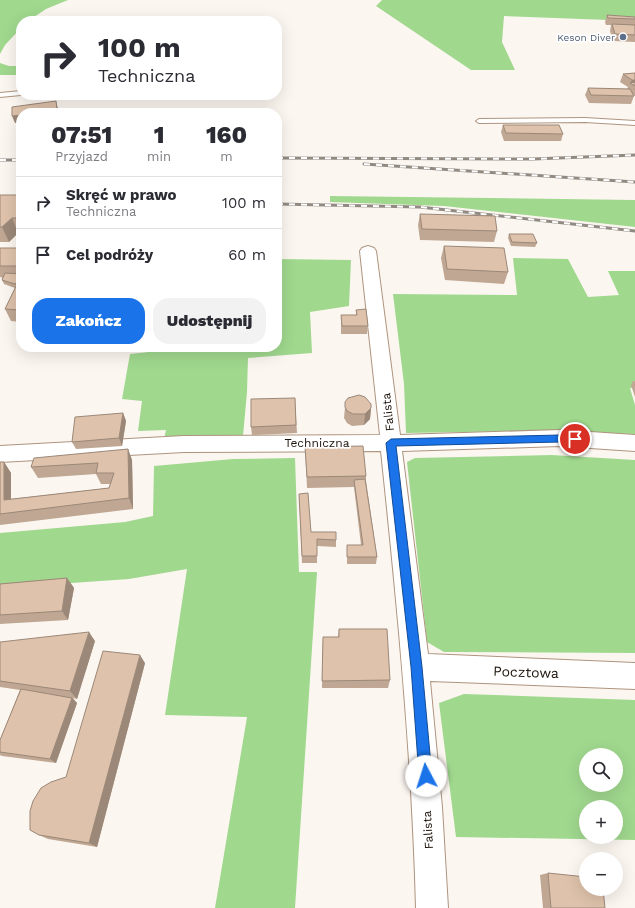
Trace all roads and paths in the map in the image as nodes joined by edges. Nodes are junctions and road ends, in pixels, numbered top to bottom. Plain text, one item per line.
1 (16, 93) edge
2 (0, 94) edge
3 (480, 121) dead end
4 (635, 123) edge
5 (368, 251) dead end
6 (391, 443) junction
7 (635, 443) edge
8 (0, 454) edge
9 (416, 667) junction
10 (635, 676) edge
11 (432, 908) edge

1 - 2 lane
3 - 4 lane
5 - 6 street, Falista
6 - 7 street, Techniczna
6 - 8 street, Techniczna
6 - 9 street, Falista
9 - 10 street, Pocztowa
9 - 11 street, Falista

